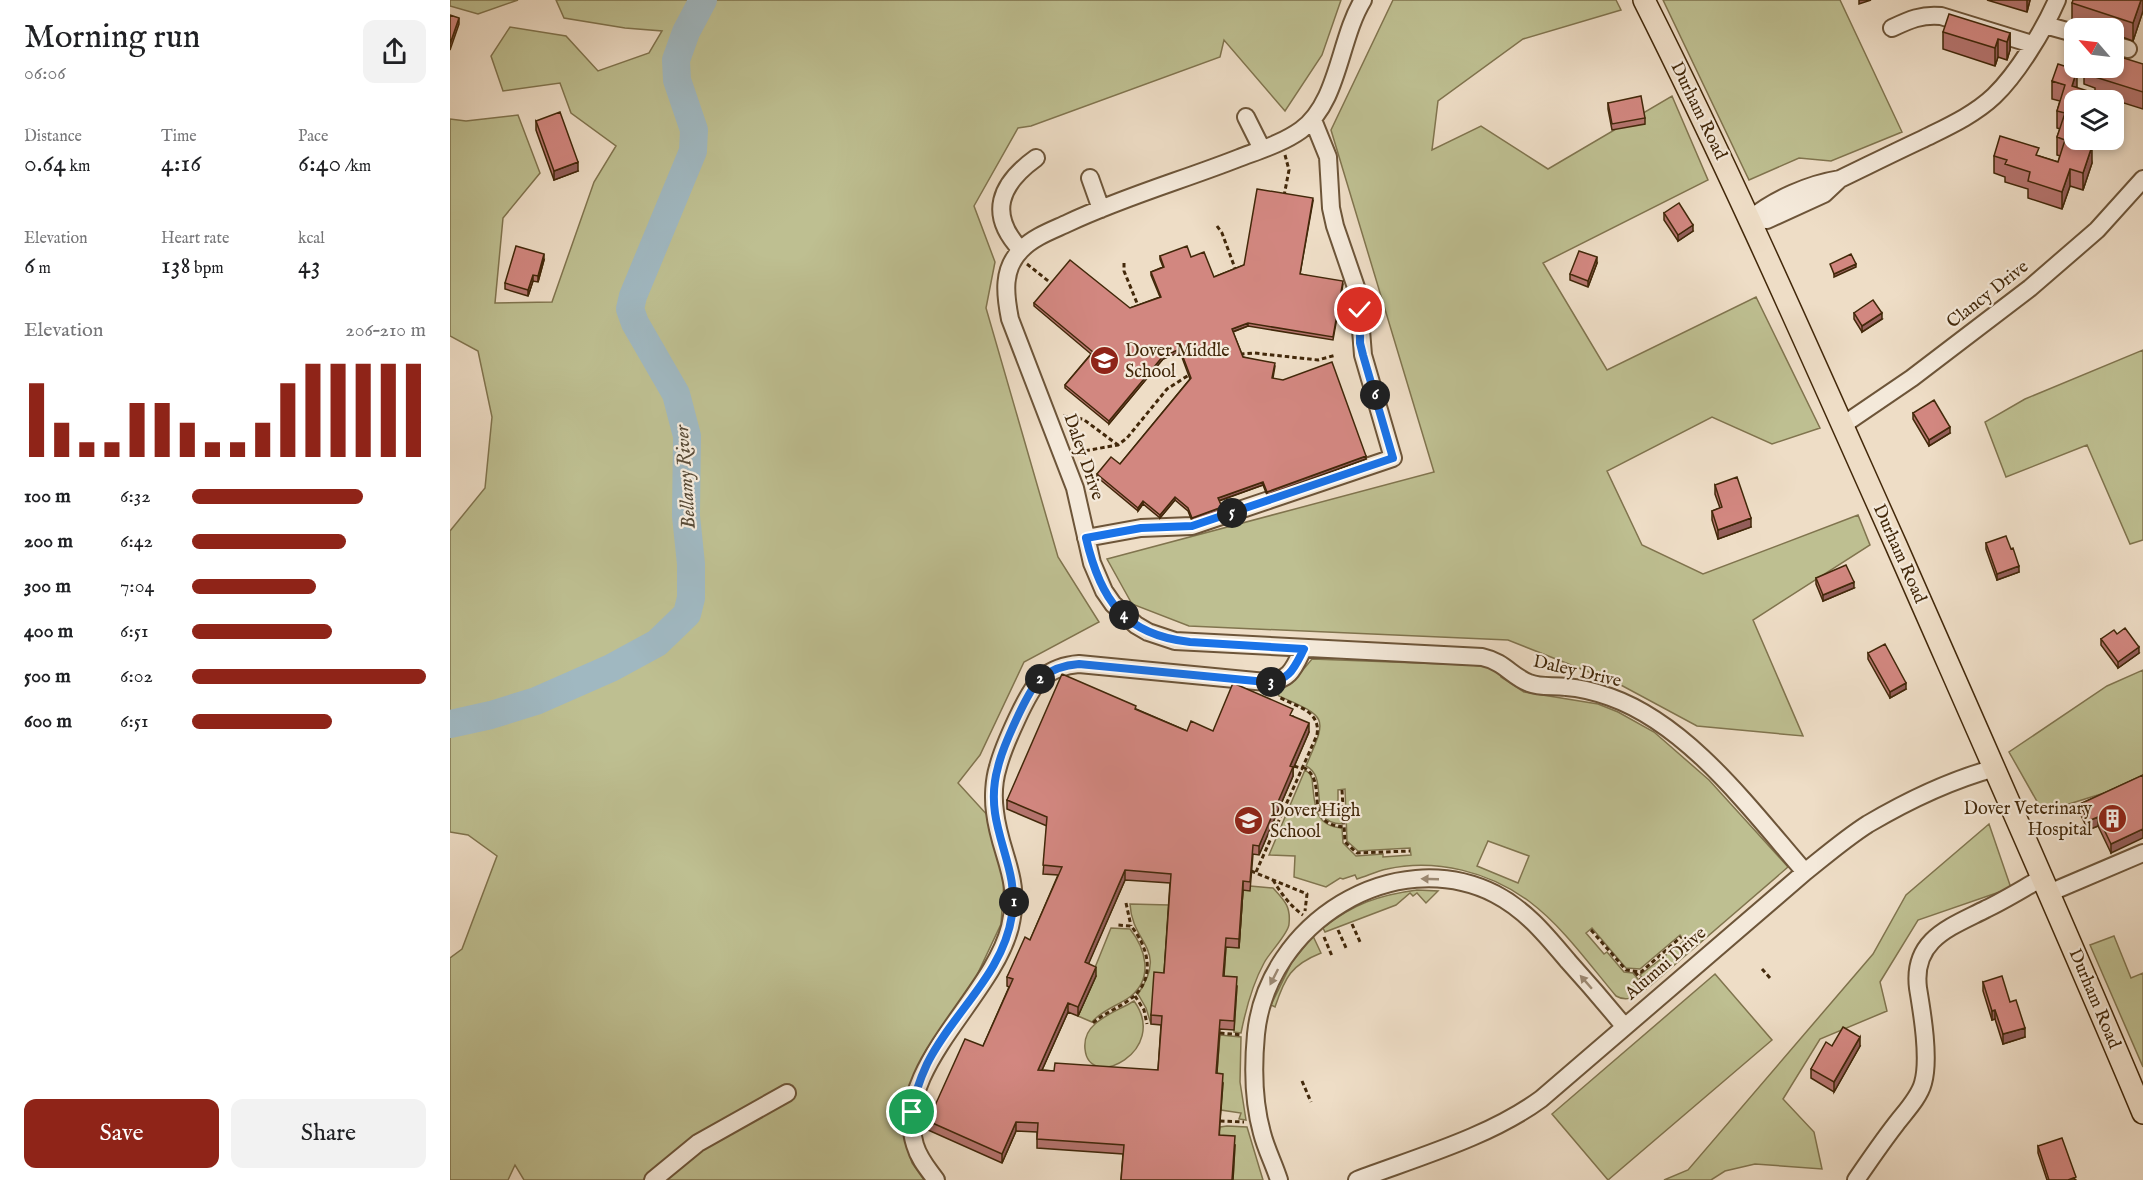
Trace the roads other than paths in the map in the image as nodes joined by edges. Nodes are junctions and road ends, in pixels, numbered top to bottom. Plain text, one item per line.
1 (1363, 0) edge
2 (1644, 0) edge
3 (2057, 0) edge
4 (2044, 24) junction
5 (1892, 28) dead end
6 (2064, 30) edge
7 (2032, 44) junction
8 (1246, 117) dead end
9 (1313, 120) junction
10 (1262, 149) junction
11 (1036, 158) dead end
12 (1090, 178) dead end
13 (2143, 179) edge
14 (1101, 209) junction
15 (1750, 219) junction
16 (1023, 256) junction
17 (1842, 425) junction
18 (1086, 538) junction
19 (1304, 649) junction
20 (1995, 768) junction
21 (2143, 853) edge
22 (1804, 872) junction
23 (2045, 885) junction
24 (1624, 1026) junction
25 (787, 1092) dead end
26 (2143, 1113) edge
27 (653, 1180) edge
28 (936, 1180) edge
29 (1278, 1180) edge
30 (1357, 1180) edge
31 (1856, 1180) edge

1 - 9 street, Daley Drive
2 - 15 main road, Durham Road
3 - 4 street
4 - 6 street
4 - 7 street
5 - 7 street
7 - 15 street
8 - 10 street
9 - 10 street, Daley Drive
9 - 18 street
10 - 14 street, Daley Drive
11 - 16 street
12 - 14 street
13 - 17 street, Clancy Drive
14 - 16 street, Daley Drive
15 - 17 main road, Durham Road
16 - 18 street, Daley Drive
17 - 20 main road, Durham Road
18 - 19 street, Daley Drive
19 - 22 street, Daley Drive
19 - 28 street
20 - 22 street, Alumni Drive
20 - 23 main road, Durham Road
21 - 23 street
22 - 24 street, Alumni Drive
23 - 26 main road, Durham Road
23 - 31 street
24 -> 29 street
24 - 30 street, Alumni Drive
25 - 27 street

